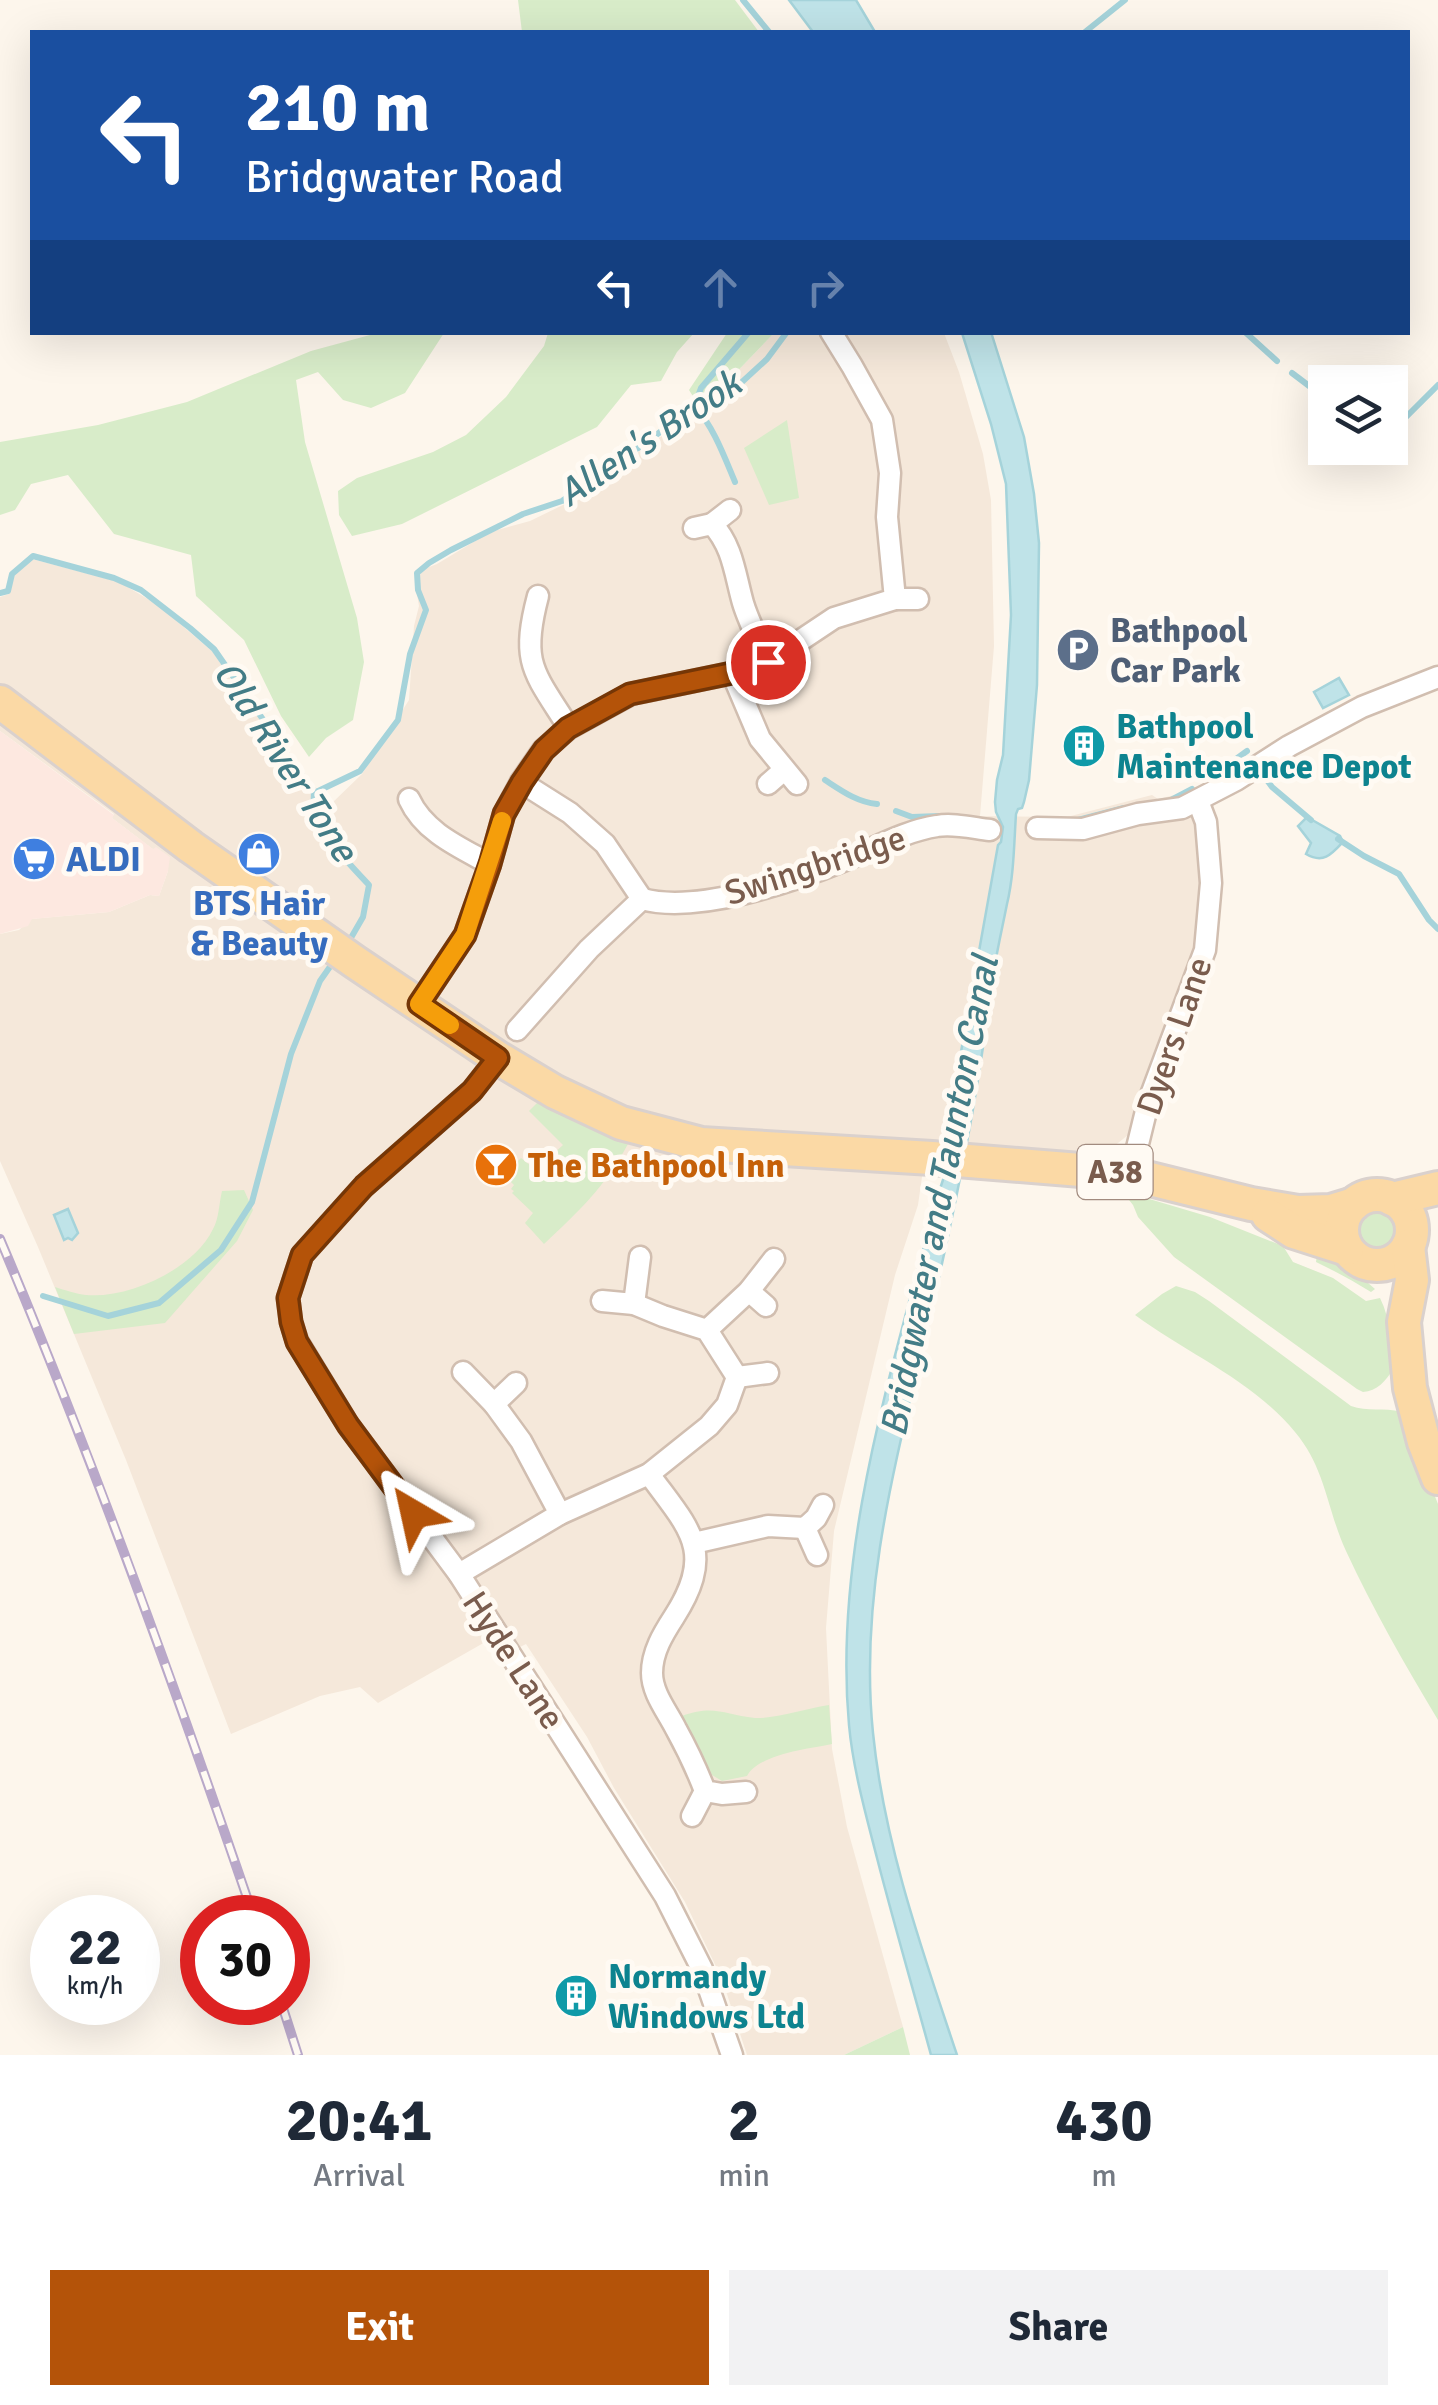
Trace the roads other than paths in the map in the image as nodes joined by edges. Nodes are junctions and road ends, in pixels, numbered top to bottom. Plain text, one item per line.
1 (840, 336) edge
2 (730, 510) dead end
3 (538, 596) dead end
4 (896, 599) junction
5 (918, 599) dead end
6 (768, 662) junction
7 (732, 673) junction
8 (1438, 678) edge
9 (0, 702) edge
10 (568, 728) junction
11 (783, 779) dead end
12 (522, 782) junction
13 (1198, 801) junction
14 (409, 814) dead end
15 (1037, 828) dead end
16 (990, 830) dead end
17 (490, 864) junction
18 (642, 899) junction
19 (419, 1004) junction
20 (518, 1030) dead end
21 (498, 1058) junction
22 (1136, 1152) dead end
23 (1438, 1188) edge
24 (1392, 1199) junction
25 (1251, 1204) junction
26 (1354, 1204) junction
27 (1438, 1214) edge
28 (1409, 1242) junction
29 (1357, 1256) junction
30 (640, 1258) dead end
31 (774, 1259) dead end
32 (749, 1290) junction
33 (602, 1300) dead end
34 (634, 1304) junction
35 (766, 1306) dead end
36 (1404, 1322) junction
37 (706, 1330) junction
38 (464, 1372) dead end
39 (768, 1373) dead end
40 (737, 1377) junction
41 (516, 1383) dead end
42 (494, 1404) junction
43 (649, 1474) junction
44 (1438, 1478) edge
45 (823, 1505) dead end
46 (560, 1514) junction
47 (805, 1528) junction
48 (694, 1543) junction
49 (817, 1555) dead end
50 (458, 1574) junction
51 (706, 1792) junction
52 (746, 1792) dead end
53 (692, 1816) dead end
54 (732, 2055) edge

1 - 4 street
2 - 6 street
3 - 10 street
4 - 5 street
4 - 6 street
6 - 7 street
7 - 10 street
7 - 11 street
8 - 13 street
9 - 19 main road, A38
10 - 12 street
12 - 17 street
12 - 18 street
13 - 15 street
13 - 22 street, Dyers Lane
14 - 17 street
16 - 18 street, Swingbridge
17 - 19 street
18 - 20 street
19 - 21 main road, A38
21 - 25 main road, A38
21 - 50 street, Hyde Lane
23 - 24 main road
24 - 26 main road, A38
24 - 28 main road
25 - 26 main road, A38
25 - 29 main road, A38
26 - 29 main road
27 - 28 main road
28 - 29 main road
28 - 36 main road
29 - 36 main road
30 - 34 street
31 - 32 street
32 - 35 street
32 - 37 street
33 - 34 street
34 - 37 street
36 - 44 main road
37 - 40 street
38 - 42 street
39 - 40 street
40 - 43 street
41 - 42 street
42 - 46 street
43 - 46 street
43 - 48 street
45 - 47 street
46 - 50 street
47 - 48 street
47 - 49 street
48 - 51 street
50 - 54 street, Hyde Lane
51 - 52 street
51 - 53 street

